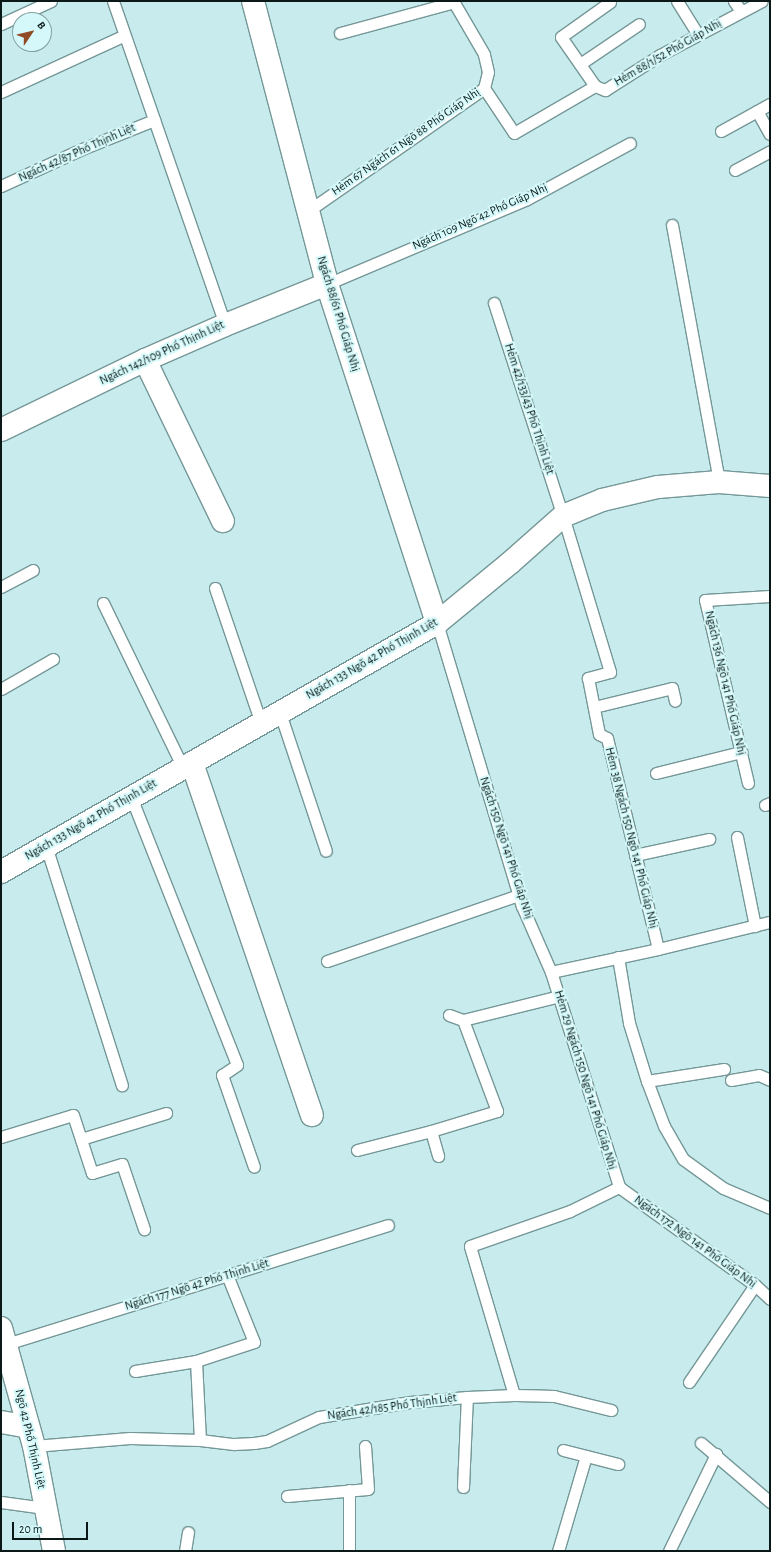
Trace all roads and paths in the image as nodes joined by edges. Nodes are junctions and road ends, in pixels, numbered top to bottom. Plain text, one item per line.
1 (52, 1) edge
2 (113, 1) edge
3 (253, 1) edge
4 (678, 1) edge
5 (734, 1) edge
6 (762, 1) edge
7 (453, 2) edge
8 (610, 2) dead end
9 (741, 11) junction
10 (1, 24) edge
11 (639, 24) dead end
12 (340, 33) dead end
13 (698, 34) junction
14 (124, 36) junction
15 (580, 64) junction
16 (595, 86) junction
17 (484, 88) junction
18 (1, 92) edge
19 (770, 104) edge
20 (757, 111) junction
21 (154, 120) junction
22 (721, 131) dead end
23 (770, 134) edge
24 (630, 143) dead end
25 (770, 151) edge
26 (735, 170) dead end
27 (1, 186) edge
28 (308, 211) junction
29 (672, 225) dead end
30 (327, 284) junction
31 (494, 303) dead end
32 (224, 324) junction
33 (145, 360) junction
34 (1, 430) edge
35 (719, 482) junction
36 (770, 486) edge
37 (563, 516) junction
38 (223, 521) dead end
39 (33, 570) dead end
40 (1, 587) edge
41 (215, 588) dead end
42 (770, 596) edge
43 (103, 603) dead end
44 (437, 623) junction
45 (54, 659) dead end
46 (1, 689) edge
47 (675, 701) dead end
48 (594, 707) junction
49 (280, 713) junction
50 (261, 723) junction
51 (741, 752) junction
52 (187, 766) junction
53 (656, 773) dead end
54 (748, 783) dead end
55 (131, 797) junction
56 (736, 837) dead end
57 (709, 839) dead end
58 (46, 846) junction
59 (326, 851) dead end
60 (635, 856) junction
61 (1, 872) edge
62 (519, 895) junction
63 (770, 922) edge
64 (755, 926) junction
65 (658, 949) junction
66 (618, 958) junction
67 (327, 961) dead end
68 (551, 972) junction
69 (559, 996) junction
70 (449, 1014) dead end
71 (463, 1020) junction
72 (724, 1069) dead end
73 (730, 1080) dead end
74 (770, 1080) edge
75 (647, 1081) junction
76 (122, 1085) dead end
77 (166, 1113) dead end
78 (312, 1115) dead end
79 (432, 1131) junction
80 (1, 1137) edge
81 (81, 1139) junction
82 (357, 1150) dead end
83 (438, 1156) dead end
84 (254, 1167) dead end
85 (619, 1188) junction
86 (770, 1208) edge
87 (388, 1225) dead end
88 (144, 1229) dead end
89 (227, 1275) junction
90 (755, 1285) junction
91 (770, 1299) edge
92 (4, 1336) edge
93 (196, 1361) junction
94 (135, 1371) dead end
95 (689, 1382) dead end
96 (514, 1395) junction
97 (467, 1397) junction
98 (611, 1410) dead end
99 (1, 1422) edge
100 (31, 1437) junction
101 (200, 1440) junction
102 (701, 1443) dead end
103 (365, 1446) dead end
104 (564, 1450) dead end
105 (716, 1454) junction
106 (586, 1456) junction
107 (618, 1464) dead end
108 (463, 1486) dead end
109 (349, 1490) junction
110 (287, 1496) dead end
111 (1, 1502) edge
112 (770, 1502) edge
113 (45, 1508) junction
114 (188, 1532) dead end
115 (54, 1551) edge
116 (185, 1551) edge
117 (349, 1551) edge
118 (558, 1551) edge
119 (669, 1551) edge

1 - 10 lane
2 - 14 lane
3 - 28 street, Ngách 88/61 Phố Giáp Nhị
4 - 13 lane
5 - 9 lane
6 - 9 lane, Hẻm 88/1/52 Phố Giáp Nhị
7 - 12 lane
7 - 17 lane, Hẻm 67 Ngách 61 Ngõ 88 Phố Giáp Nhị
8 - 15 lane
9 - 13 lane, Hẻm 88/1/52 Phố Giáp Nhị
11 - 15 lane
13 - 16 lane, Hẻm 88/1/52 Phố Giáp Nhị
14 - 18 lane
14 - 21 lane
15 - 16 lane
16 - 17 lane
17 - 28 lane, Hẻm 67 Ngách 61 Ngõ 88 Phố Giáp Nhị
19 - 20 lane
20 - 22 lane
20 - 23 lane
21 - 27 lane, Ngách 42/87 Phố Thịnh Liệt
21 - 32 lane
24 - 30 lane, Ngách 109 Ngõ 42 Phố Giáp Nhị
25 - 26 lane
28 - 30 street, Ngách 88/61 Phố Giáp Nhị
29 - 35 lane
30 - 32 street, Ngách 142/109 Phố Thịnh Liệt
30 - 44 street, Ngách 88/61 Phố Giáp Nhị
31 - 37 lane, Hẻm 42/133/43 Phố Thịnh Liệt
32 - 33 street, Ngách 142/109 Phố Thịnh Liệt
33 - 34 street, Ngách 142/109 Phố Thịnh Liệt
33 - 38 street
35 - 36 street, Ngách 133 Ngõ 42 Phố Thịnh Liệt
35 - 37 street, Ngách 133 Ngõ 42 Phố Thịnh Liệt
37 - 44 street, Ngách 133 Ngõ 42 Phố Thịnh Liệt
37 - 48 lane, Hẻm 38 Ngách 150 Ngõ 141 Phố Giáp Nhị
39 - 40 lane
41 - 50 lane
42 - 51 lane, Ngách 136 Ngõ 141 Phố Giáp Nhị
43 - 52 lane
44 - 49 street, Ngách 133 Ngõ 42 Phố Thịnh Liệt
44 - 62 lane, Ngách 150 Ngõ 141 Phố Giáp Nhị
45 - 46 lane
47 - 48 lane
48 - 60 lane, Hẻm 38 Ngách 150 Ngõ 141 Phố Giáp Nhị
49 - 50 street, Ngách 133 Ngõ 42 Phố Thịnh Liệt
49 - 59 lane
50 - 52 street, Ngách 133 Ngõ 42 Phố Thịnh Liệt
51 - 53 lane
51 - 54 lane, Ngách 136 Ngõ 141 Phố Giáp Nhị
52 - 55 street, Ngách 133 Ngõ 42 Phố Thịnh Liệt
52 - 78 street
55 - 58 street, Ngách 133 Ngõ 42 Phố Thịnh Liệt
55 - 84 lane
56 - 64 lane
57 - 60 lane
58 - 61 street, Ngách 133 Ngõ 42 Phố Thịnh Liệt
58 - 76 lane
60 - 65 lane, Hẻm 38 Ngách 150 Ngõ 141 Phố Giáp Nhị
62 - 67 lane
62 - 68 lane, Ngách 150 Ngõ 141 Phố Giáp Nhị
63 - 64 lane
64 - 65 lane
65 - 66 lane
66 - 68 lane
66 - 75 lane
68 - 69 lane, Hẻm 29 Ngách 150 Ngõ 141 Phố Giáp Nhị
69 - 71 lane
69 - 85 lane, Hẻm 29 Ngách 150 Ngõ 141 Phố Giáp Nhị
70 - 71 lane
71 - 79 lane
72 - 75 lane
73 - 74 lane
75 - 86 lane
77 - 81 lane
79 - 82 lane
79 - 83 lane
80 - 81 lane
81 - 88 lane
85 - 90 lane, Ngách 172 Ngõ 141 Phố Giáp Nhị
85 - 96 lane
87 - 89 lane, Ngách 177 Ngõ 42 Phố Thịnh Liệt
89 - 92 lane, Ngách 177 Ngõ 42 Phố Thịnh Liệt
89 - 93 lane
90 - 91 lane, Ngách 172 Ngõ 141 Phố Giáp Nhị
90 - 95 lane
92 - 100 street, Ngõ 42 Phố Thịnh Liệt
93 - 94 lane
93 - 101 lane
96 - 97 lane, Ngách 42/185 Phố Thįnh Liệt
96 - 98 lane, Ngách 42/185 Phố Thįnh Liệt
97 - 101 lane, Ngách 42/185 Phố Thįnh Liệt
97 - 108 lane
99 - 100 street
100 - 101 lane, Ngách 42/185 Phố Thįnh Liệt
100 - 113 street, Ngõ 42 Phố Thịnh Liệt
102 - 105 lane
103 - 109 lane
104 - 106 lane
105 - 112 lane
105 - 119 lane
106 - 107 lane
106 - 118 lane
109 - 110 lane
109 - 117 lane
111 - 113 lane
113 - 115 street, Ngõ 42 Phố Thịnh Liệt
114 - 116 lane

